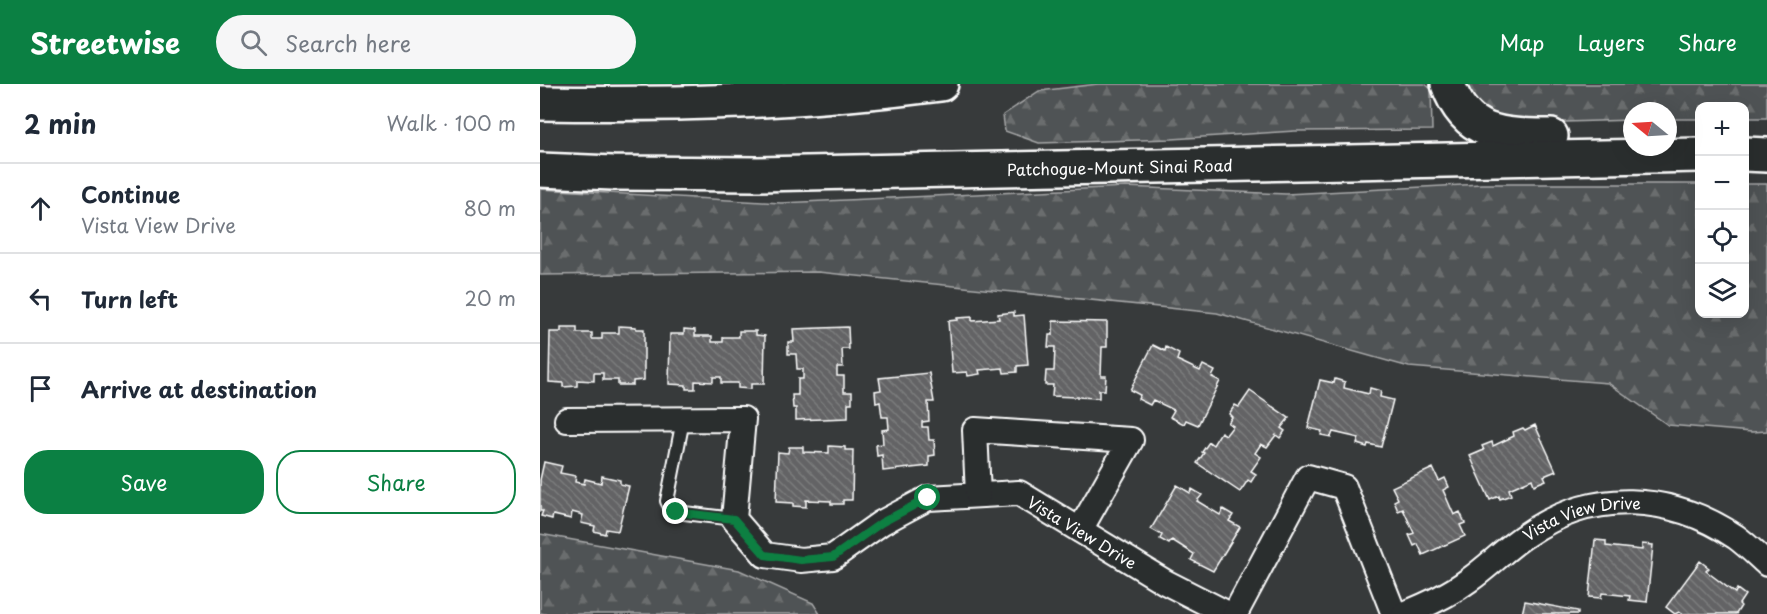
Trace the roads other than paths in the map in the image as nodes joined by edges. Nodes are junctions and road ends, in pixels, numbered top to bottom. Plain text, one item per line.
1 (941, 84) edge
2 (1448, 84) edge
3 (540, 103) edge
4 (1623, 136) edge
5 (1677, 143) edge
6 (1695, 146) edge
7 (1749, 154) edge
8 (1767, 154) edge
9 (1695, 155) edge
10 (540, 170) edge
11 (567, 420) dead end
12 (683, 420) junction
13 (978, 495) junction
14 (734, 519) junction
15 (1080, 530) junction
16 (1767, 564) edge
17 (1228, 614) edge
18 (1235, 614) edge
19 (1394, 614) edge
20 (1404, 614) edge

1 - 3 highway
2 - 4 highway
5 - 6 highway
7 - 8 highway
9 - 10 highway, Patchogue-Mount Sinai Road
11 - 12 street
12 - 14 lane
12 - 14 street
13 - 14 street, Vista View Drive
13 - 15 street, Vista View Drive
13 - 15 street
15 - 17 street, Vista View Drive
16 - 20 street, Vista View Drive
18 - 19 street

